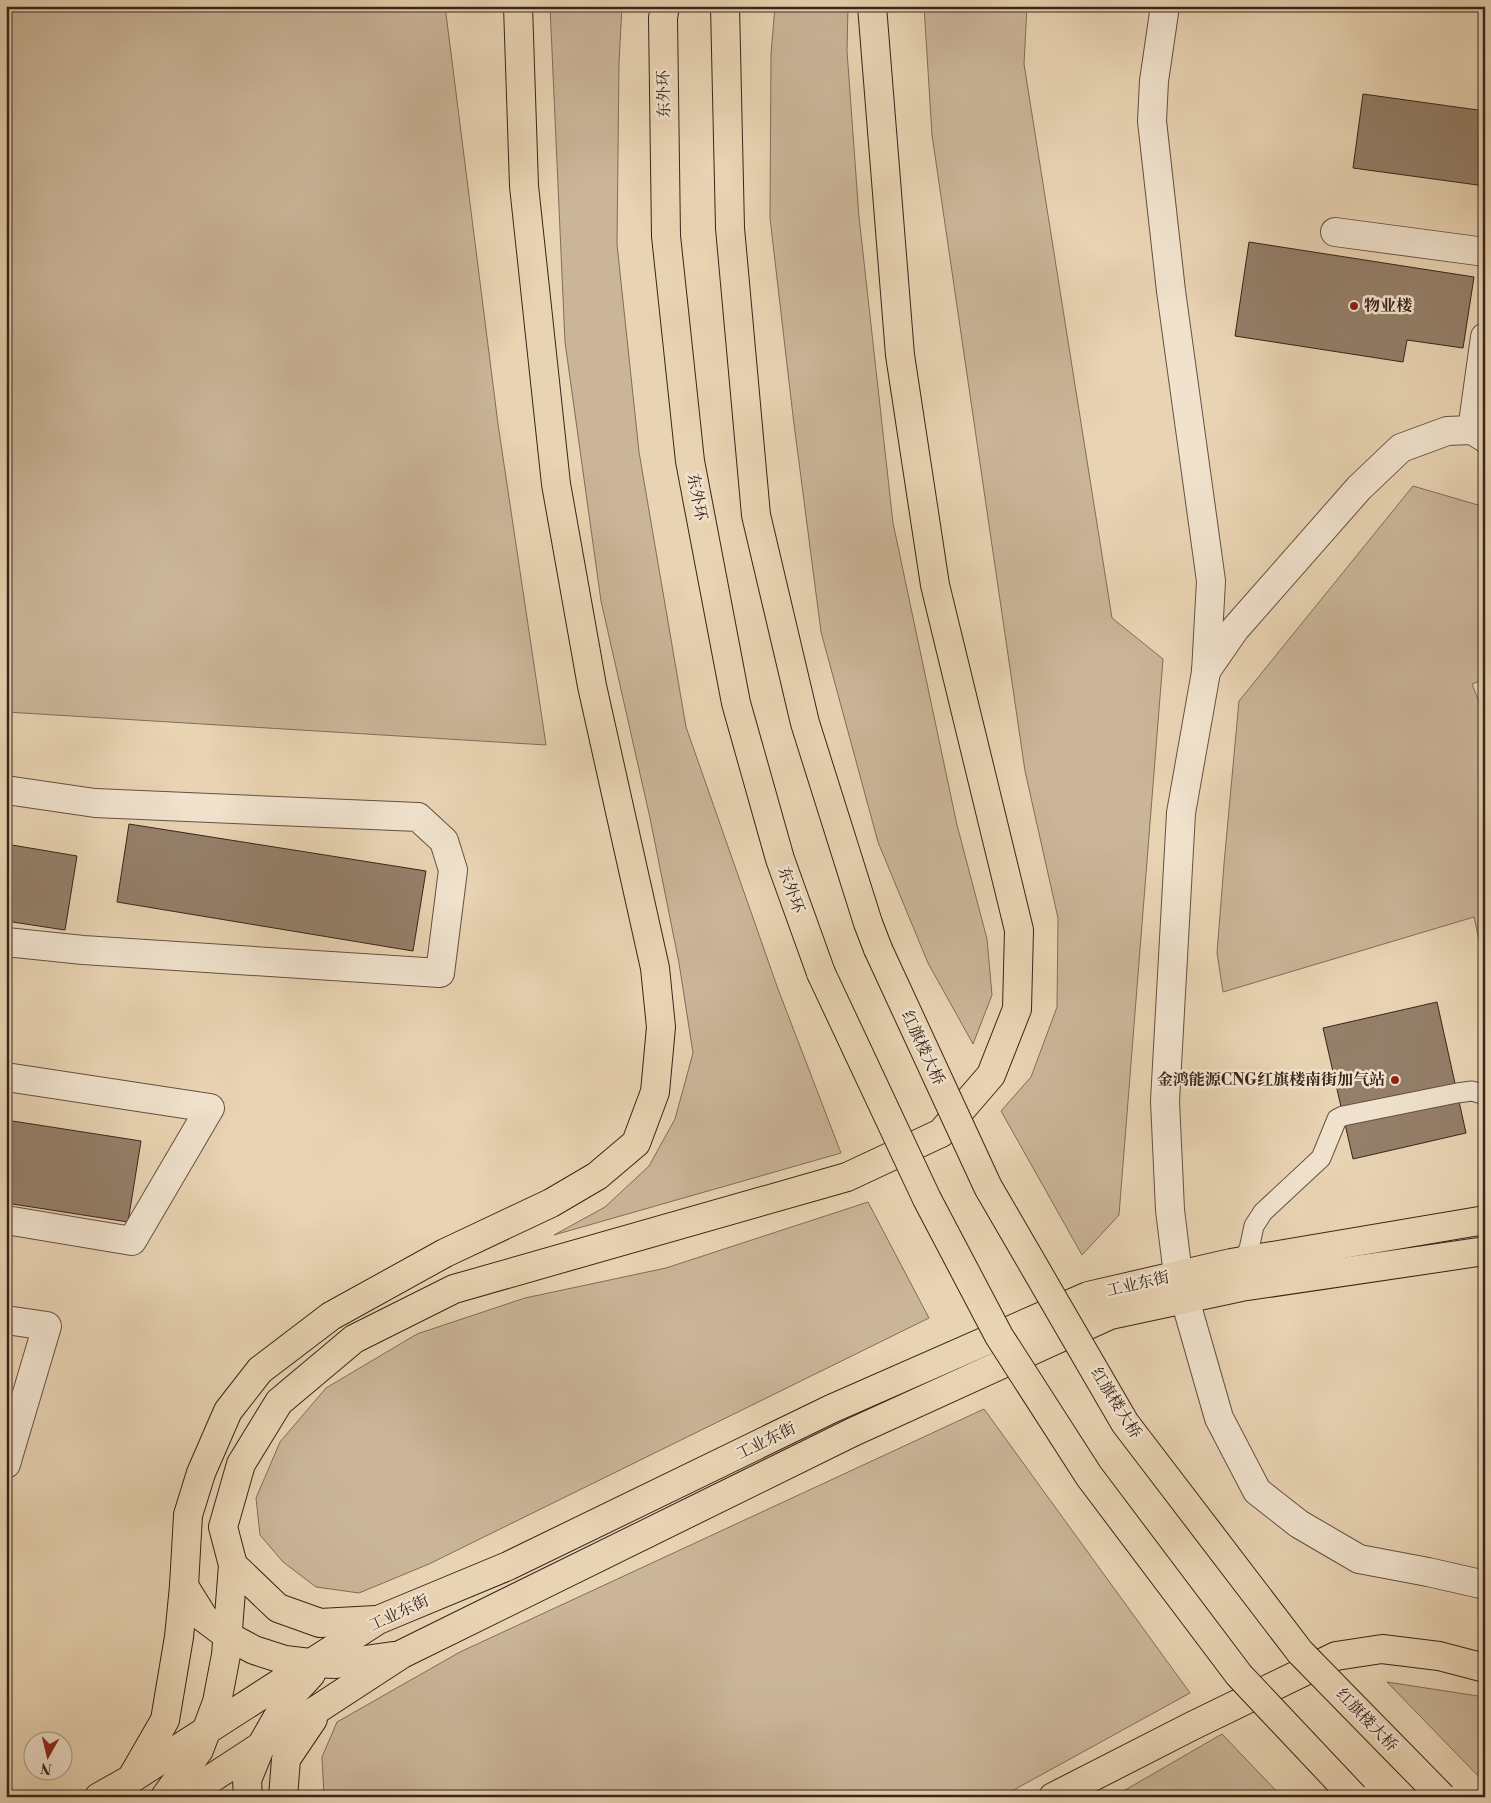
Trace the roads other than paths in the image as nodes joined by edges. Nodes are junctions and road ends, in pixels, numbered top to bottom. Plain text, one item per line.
1 (518, 6) edge
2 (665, 6) edge
3 (724, 6) edge
4 (872, 6) edge
5 (1165, 6) edge
6 (1335, 232) dead end
7 (1485, 252) edge
8 (1485, 337) edge
9 (1478, 434) edge
10 (1206, 672) junction
11 (6, 790) edge
12 (6, 942) edge
13 (6, 1077) edge
14 (1485, 1095) edge
15 (6, 1220) edge
16 (1485, 1220) edge
17 (1485, 1252) edge
18 (1241, 1262) junction
19 (1181, 1287) junction
20 (6, 1320) edge
21 (6, 1464) edge
22 (233, 1565) junction
23 (1485, 1585) edge
24 (184, 1586) junction
25 (378, 1620) junction
26 (228, 1636) junction
27 (402, 1654) junction
28 (323, 1658) junction
29 (1485, 1668) edge
30 (321, 1707) junction
31 (208, 1729) junction
32 (260, 1748) junction
33 (131, 1779) junction
34 (99, 1797) edge
35 (165, 1797) edge
36 (183, 1797) edge
37 (248, 1797) edge
38 (283, 1797) edge
39 (1053, 1797) edge
40 (1354, 1797) edge
41 (1442, 1797) edge

1 - 24 main road
2 - 40 main road, 东外环, bridge
3 - 41 main road, 红旗楼大桥, bridge
4 - 22 main road
5 - 10 street
6 - 7 street
8 - 9 street
9 - 10 street
10 - 19 street
11 - 12 street
13 - 15 street
14 - 18 lane
16 - 18 main road, 工业东街
17 - 19 main road, 工业东街
18 - 19 main road, 工业东街
19 - 23 street
19 - 25 main road, 工业东街
19 - 27 main road, 工业东街
20 - 21 street
22 - 25 main road
22 - 26 main road
24 - 26 main road
24 - 33 main road
25 - 28 main road, 工业东街
26 - 28 main road
26 - 31 main road
27 - 28 main road
27 - 30 main road, 工业东街
28 - 31 main road, 工业东街
28 - 32 main road
29 - 39 main road
30 - 32 main road, 工业东街
30 - 38 main road
31 - 33 main road, 工业东街
31 - 35 main road
32 - 36 main road, 工业东街
32 - 37 main road
33 - 34 main road, 工业东街

